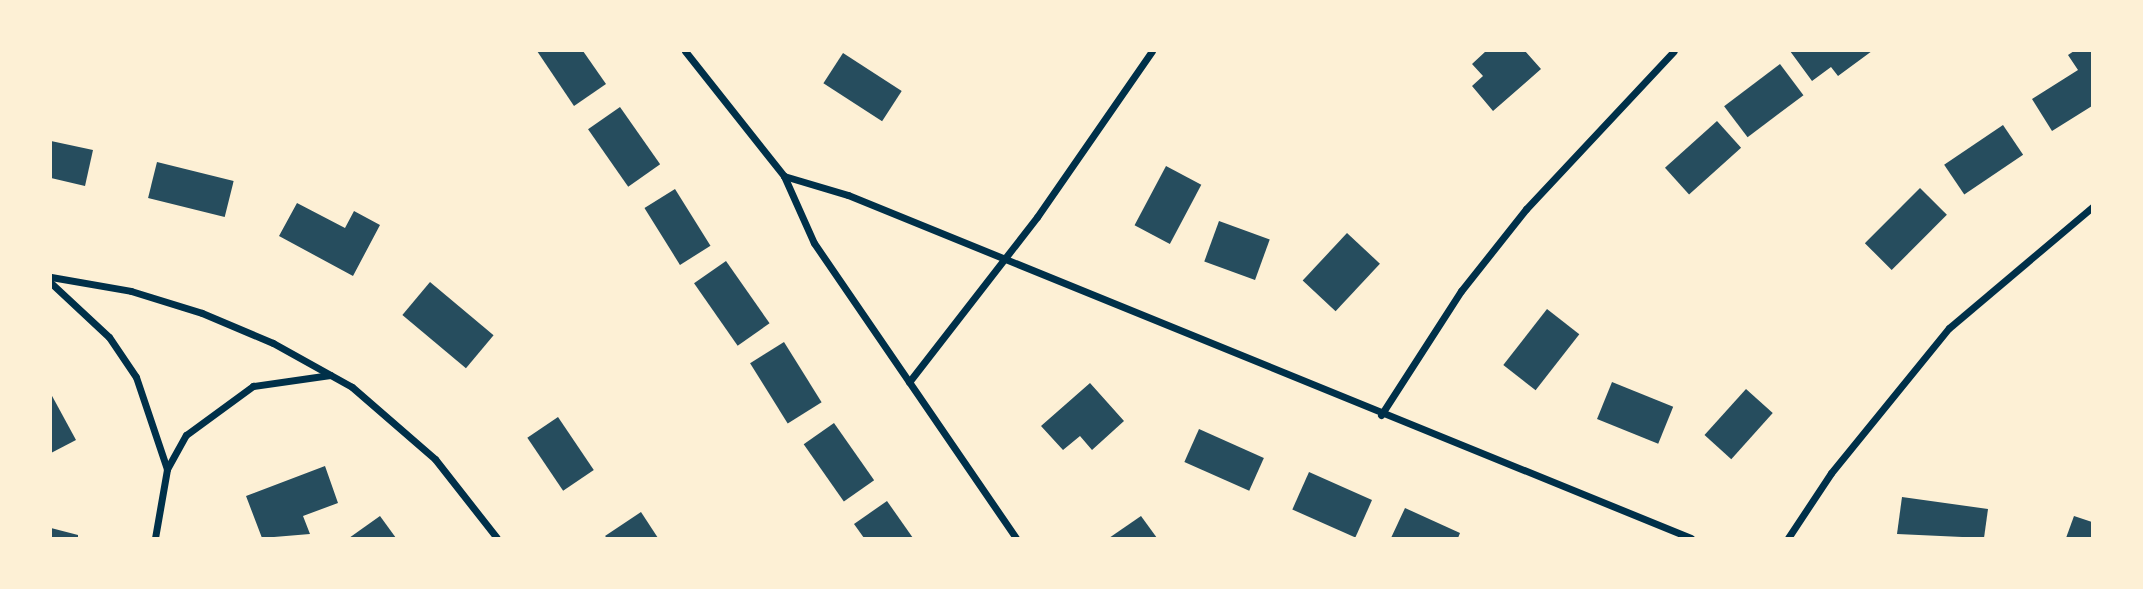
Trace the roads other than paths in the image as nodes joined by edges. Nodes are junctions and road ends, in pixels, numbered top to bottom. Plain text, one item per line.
1 (685, 51) edge
2 (1152, 51) edge
3 (1674, 51) edge
4 (784, 176) junction
5 (2092, 207) edge
6 (1001, 262) junction
7 (51, 277) edge
8 (51, 283) edge
9 (331, 375) junction
10 (909, 382) junction
11 (1381, 415) junction
12 (167, 469) junction
13 (155, 538) edge
14 (497, 538) edge
15 (1016, 538) edge
16 (1691, 538) edge
17 (1788, 538) edge

1 - 4 street
2 - 6 street
3 - 11 street
4 - 6 street
4 - 10 street
5 - 17 street
6 - 10 street
6 - 11 street
7 - 9 street
8 - 12 street
9 - 12 street
9 - 14 street
10 - 15 street
11 - 16 street
12 - 13 street

